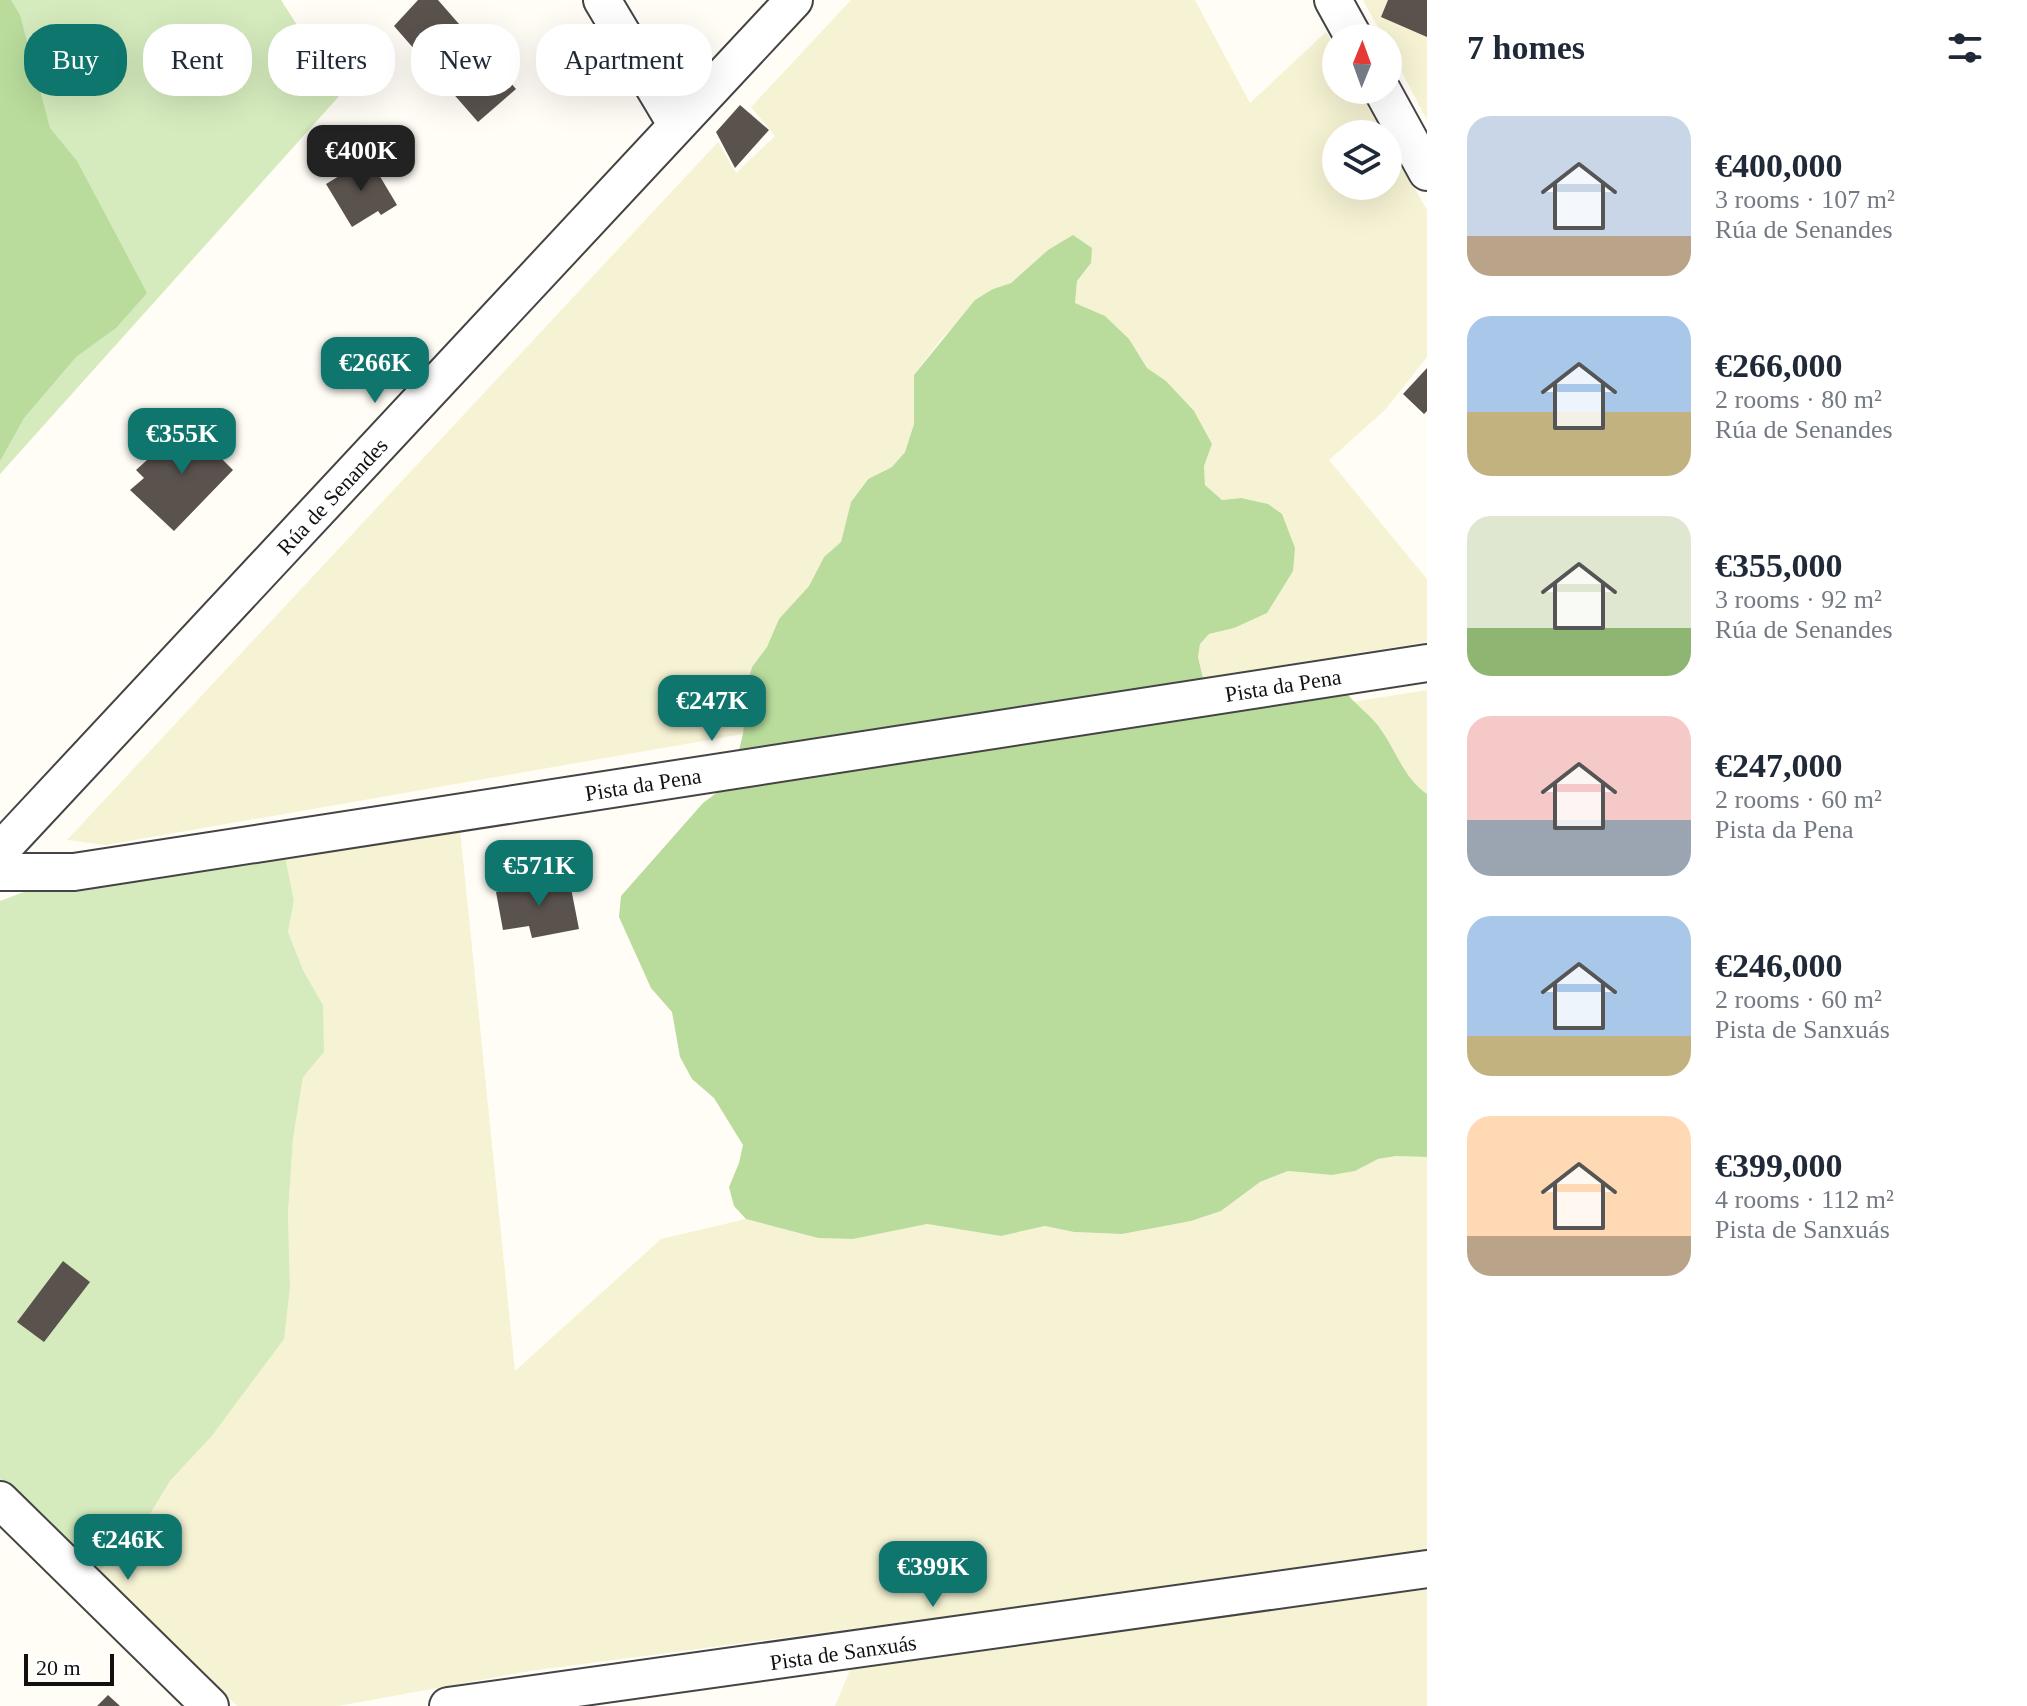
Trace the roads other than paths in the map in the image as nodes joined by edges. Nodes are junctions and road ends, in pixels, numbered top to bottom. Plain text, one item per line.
1 (602, 0) edge
2 (794, 0) edge
3 (1333, 0) edge
4 (1346, 24) edge
5 (1390, 104) edge
6 (676, 124) junction
7 (1427, 172) edge
8 (1427, 663) edge
9 (0, 851) edge
10 (0, 872) edge
11 (0, 1500) edge
12 (1427, 1569) edge
13 (210, 1706) edge
14 (448, 1706) edge

1 - 6 street
2 - 6 street, Rúa de Senandes
3 - 4 street
5 - 7 street
6 - 9 street, Rúa de Senandes
8 - 10 street, Pista da Pena
11 - 13 street
12 - 14 street, Pista de Sanxuás

